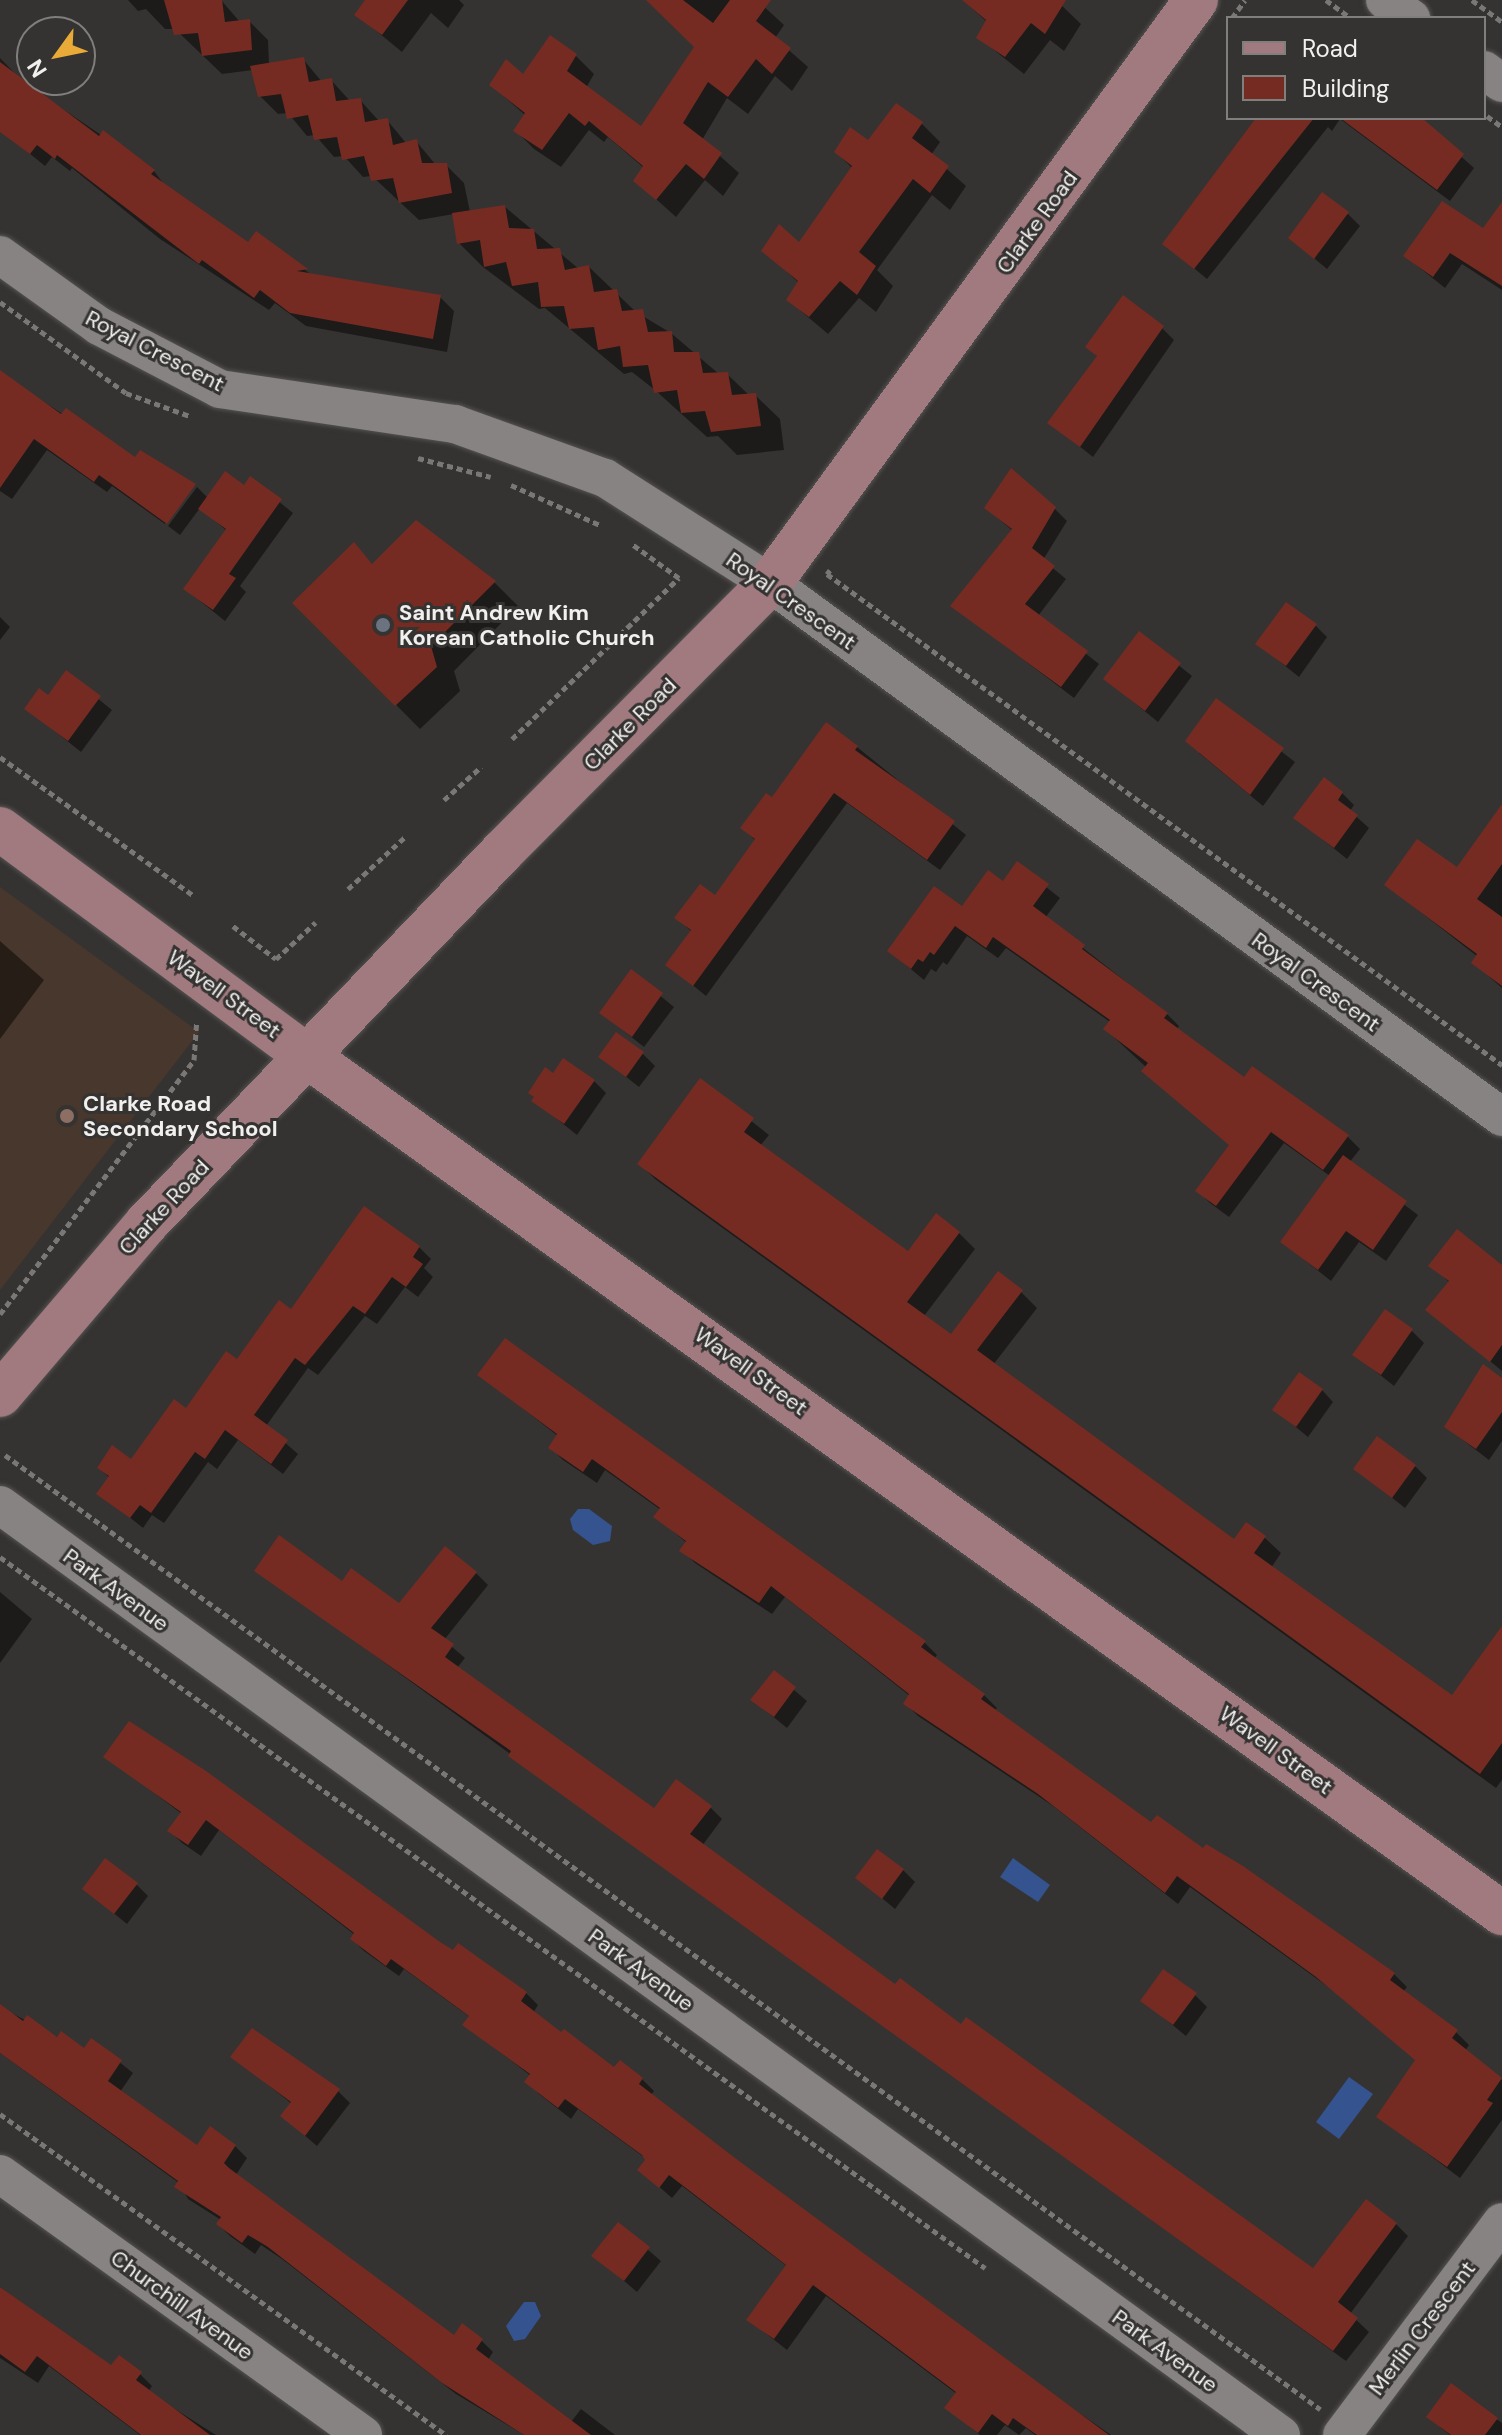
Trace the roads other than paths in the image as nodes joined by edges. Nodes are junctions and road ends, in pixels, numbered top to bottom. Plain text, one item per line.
1 (1196, 0) edge
2 (1385, 0) edge
3 (1408, 16) edge
4 (0, 255) edge
5 (770, 583) junction
6 (0, 829) edge
7 (307, 1056) junction
8 (1502, 1117) edge
9 (0, 1395) edge
10 (0, 1505) edge
11 (1502, 1913) edge
12 (0, 2174) edge
13 (1502, 2222) edge
14 (1331, 2422) edge
15 (363, 2435) edge
16 (1281, 2435) edge

1 - 5 street, Clarke Road
2 - 3 street
4 - 5 street, Royal Crescent
5 - 7 street, Clarke Road
5 - 8 street, Royal Crescent
6 - 7 street, Wavell Street
7 - 9 street, Clarke Road
7 - 11 street, Wavell Street
10 - 16 street, Park Avenue
12 - 15 street, Churchill Avenue
13 - 14 street, Merlin Crescent

